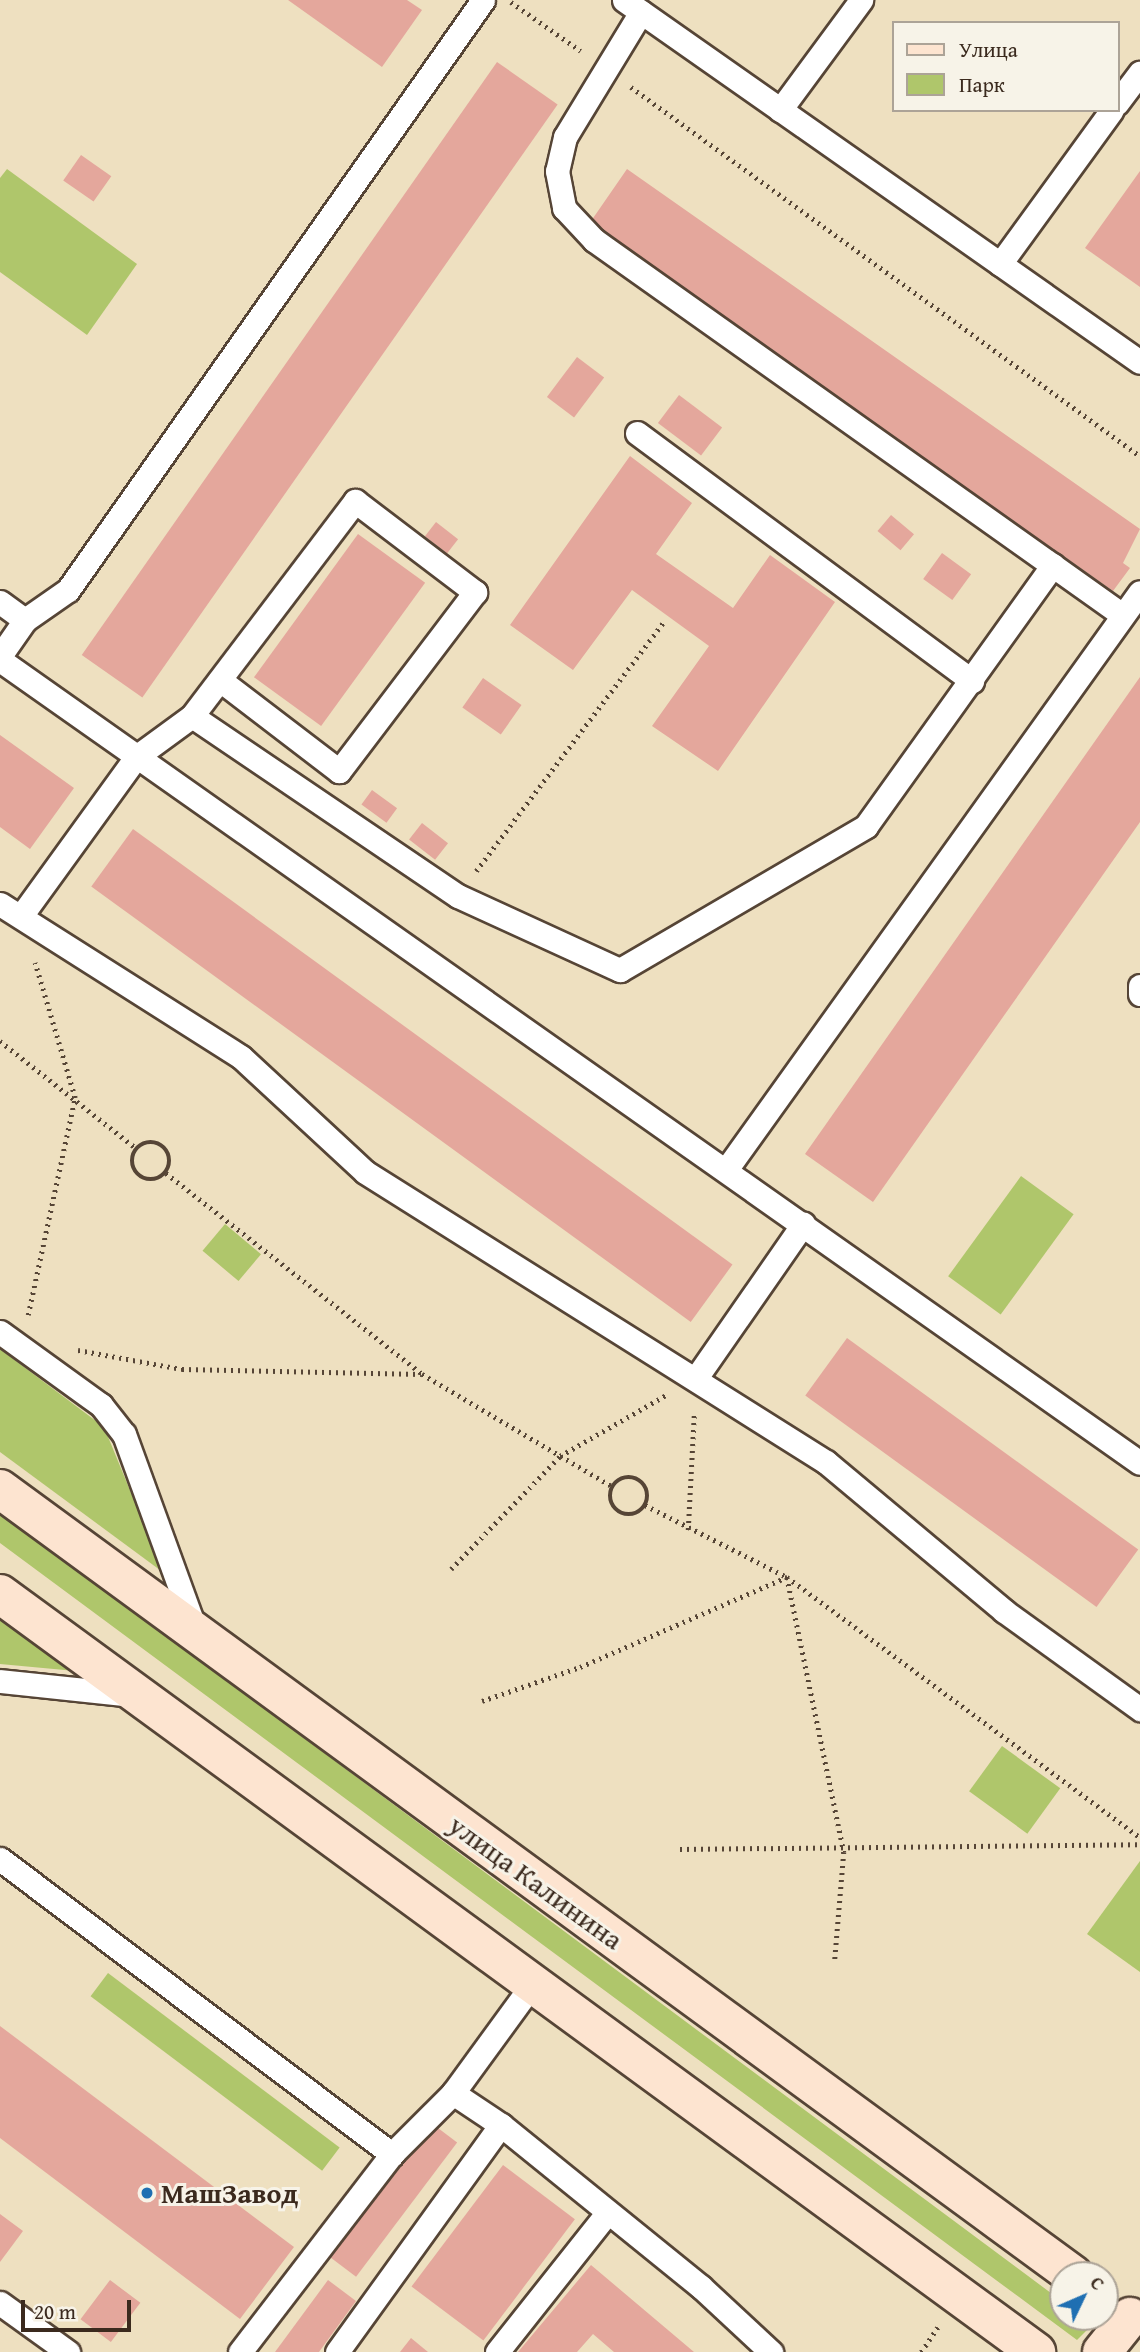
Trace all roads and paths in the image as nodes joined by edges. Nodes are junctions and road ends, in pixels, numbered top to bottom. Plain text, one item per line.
1 (483, 0) edge
2 (507, 0) edge
3 (861, 0) edge
4 (632, 6) edge
5 (606, 69) junction
6 (1140, 73) edge
7 (1119, 100) edge
8 (780, 110) junction
9 (1111, 112) edge
10 (1000, 264) junction
11 (1140, 362) edge
12 (637, 433) dead end
13 (1140, 456) edge
14 (1054, 565) junction
15 (1140, 592) edge
16 (0, 601) edge
17 (1121, 614) junction
18 (25, 620) junction
19 (663, 623) dead end
20 (0, 658) edge
21 (220, 680) junction
22 (972, 681) junction
23 (192, 716) junction
24 (136, 757) junction
25 (458, 896) junction
26 (0, 904) edge
27 (21, 916) junction
28 (1140, 986) edge
29 (1140, 994) edge
30 (0, 1041) edge
31 (75, 1098) junction
32 (136, 1148) junction
33 (728, 1167) junction
34 (166, 1173) junction
35 (803, 1224) junction
36 (27, 1320) dead end
37 (0, 1332) edge
38 (65, 1348) dead end
39 (422, 1374) junction
40 (696, 1378) junction
41 (560, 1456) junction
42 (1140, 1463) edge
43 (613, 1487) junction
44 (0, 1489) edge
45 (645, 1505) junction
46 (688, 1530) junction
47 (452, 1569) dead end
48 (787, 1577) junction
49 (0, 1594) edge
50 (198, 1635) junction
51 (0, 1681) edge
52 (141, 1696) junction
53 (482, 1701) dead end
54 (1140, 1709) edge
55 (1140, 1837) edge
56 (1140, 1844) edge
57 (680, 1849) dead end
58 (844, 1852) junction
59 (0, 1859) edge
60 (835, 1960) dead end
61 (534, 1982) junction
62 (453, 2093) junction
63 (501, 2125) junction
64 (392, 2154) junction
65 (607, 2213) junction
66 (1054, 2261) edge
67 (0, 2303) edge
68 (1125, 2313) edge
69 (939, 2325) dead end
70 (68, 2352) edge
71 (240, 2352) edge
72 (337, 2352) edge
73 (497, 2352) edge
74 (771, 2352) edge
75 (920, 2352) edge
76 (1036, 2352) edge
77 (1102, 2352) edge

1 - 18 lane
2 - 5 path
3 - 8 lane
4 - 5 lane
4 - 8 lane
5 - 13 path
5 - 14 lane
6 - 7 lane
8 - 10 lane
9 - 10 lane
10 - 11 lane
12 - 22 lane
14 - 17 lane
14 - 22 lane
15 - 17 lane
16 - 18 lane
17 - 33 lane
18 - 20 lane
19 - 25 path
20 - 24 lane
21 - 21 lane
21 - 23 lane
22 - 25 lane
23 - 24 lane
23 - 25 lane
24 - 27 lane
24 - 33 lane
26 - 27 lane
27 - 31 path
27 - 40 lane
28 - 29 lane
30 - 31 path
31 - 32 path
31 - 36 path
32 - 34 path
32 - 34 path
33 - 35 lane
34 - 39 path
35 - 40 lane
35 - 42 lane
37 - 50 lane
38 - 39 path
39 - 41 path
40 - 41 path
40 - 46 path
40 - 54 lane
41 - 43 path
41 - 47 path
43 - 45 path
43 - 45 path
44 - 50 main road, улица Калинина
45 - 46 path
46 - 48 path
48 - 53 path
48 - 55 path
48 - 58 path
49 - 52 main road
50 - 66 main road, улица Калинина
51 - 52 lane
52 - 61 main road
56 - 58 path
57 - 58 path
58 - 60 path
59 - 64 lane
61 - 62 lane
61 - 76 main road
62 - 63 lane
62 - 64 lane
63 - 65 lane
63 - 72 lane
64 - 71 lane
65 - 73 lane
65 - 74 lane
67 - 70 lane
68 - 77 main road
69 - 75 path

